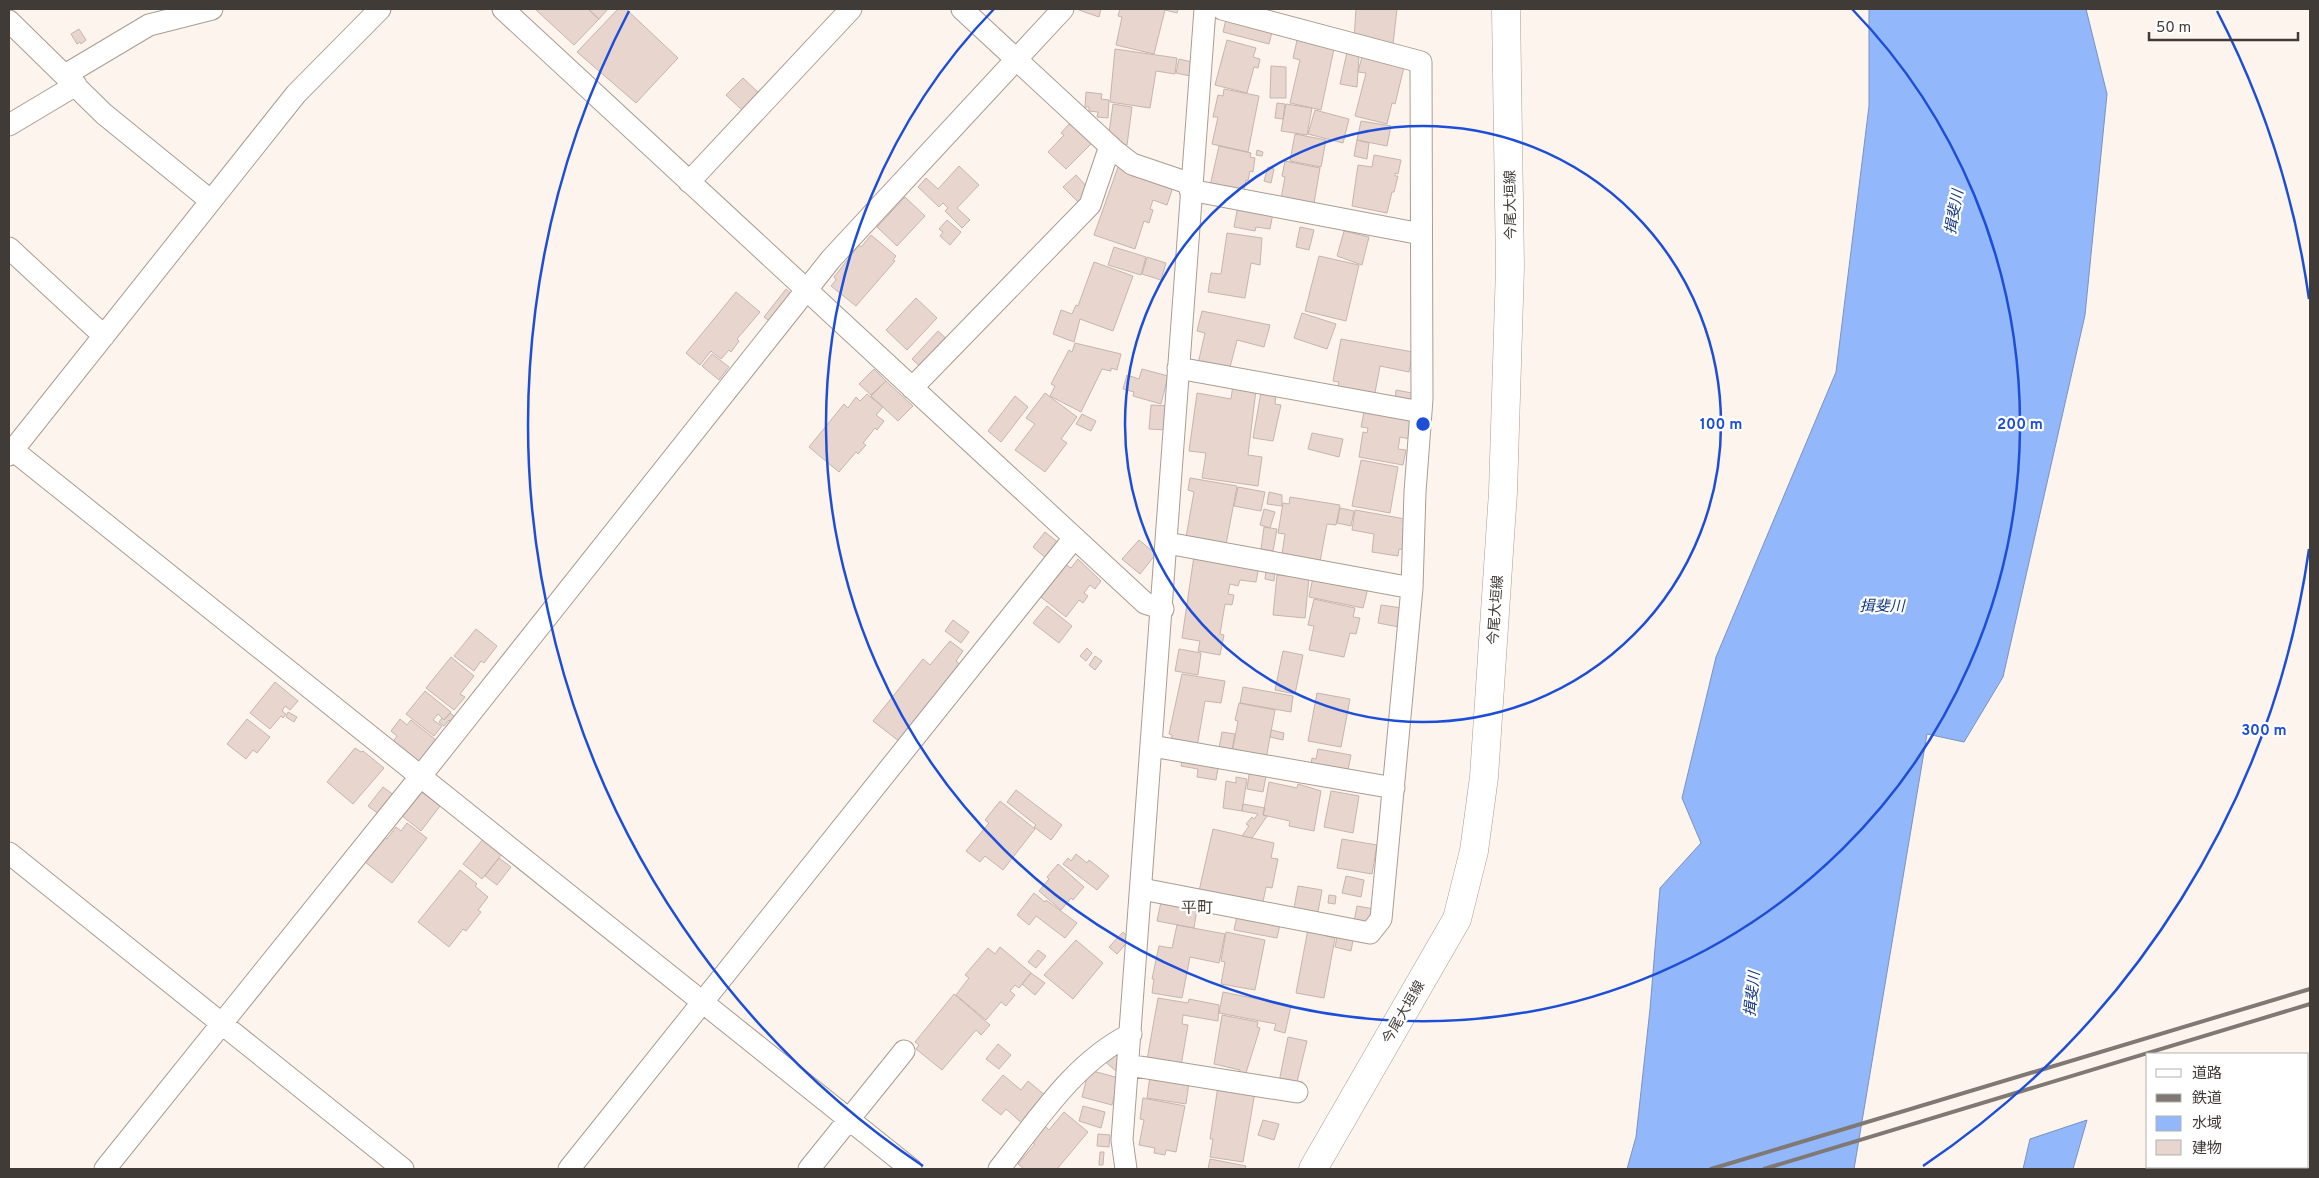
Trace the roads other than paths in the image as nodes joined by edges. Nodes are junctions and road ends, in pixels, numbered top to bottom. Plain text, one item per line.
1 (212, 9) edge
2 (380, 9) edge
3 (503, 9) edge
4 (851, 9) edge
5 (962, 9) edge
6 (1063, 9) edge
7 (1205, 9) edge
8 (1222, 9) edge
9 (1506, 9) edge
10 (9, 21) edge
11 (1016, 58) junction
12 (71, 80) junction
13 (9, 125) edge
14 (1110, 146) junction
15 (689, 182) junction
16 (1190, 187) junction
17 (211, 202) junction
18 (1421, 234) junction
19 (9, 248) edge
20 (807, 291) junction
21 (104, 336) junction
22 (1178, 368) junction
23 (912, 388) junction
24 (1421, 412) junction
25 (10, 451) edge
26 (1074, 538) junction
27 (1167, 543) junction
28 (1412, 588) junction
29 (1163, 609) junction
30 (1152, 746) junction
31 (420, 777) junction
32 (1394, 788) junction
33 (9, 853) edge
34 (1142, 889) junction
35 (702, 1003) junction
36 (221, 1024) junction
37 (1131, 1034) junction
38 (904, 1051) dead end
39 (1128, 1065) junction
40 (1297, 1092) dead end
41 (849, 1119) junction
42 (105, 1169) edge
43 (404, 1169) edge
44 (569, 1169) edge
45 (809, 1169) edge
46 (911, 1169) edge
47 (999, 1169) edge
48 (1126, 1169) edge
49 (1313, 1169) edge

1 - 12 street
2 - 17 street
3 - 15 street
4 - 15 street
5 - 11 street
6 - 11 street
7 - 16 street
8 - 18 street
9 - 49 main road, 今尾大垣線
10 - 12 street
11 - 14 street
11 - 20 street
12 - 13 street
12 - 17 street
14 - 16 street
14 - 23 street
15 - 20 street
16 - 18 street
16 - 22 street
17 - 21 street
18 - 24 street
19 - 21 street
20 - 23 street
20 - 31 street
21 - 25 street
22 - 24 street
22 - 27 street
23 - 26 street
24 - 28 street
25 - 31 street
26 - 29 street
26 - 35 street
27 - 28 street
27 - 29 street
28 - 32 street
29 - 30 street
30 - 32 street
30 - 34 street
31 - 35 street
31 - 36 street
32 - 34 street
33 - 36 street
34 - 37 street
35 - 41 street
35 - 44 street
36 - 42 street
36 - 43 street
37 - 39 street
37 - 47 street
38 - 41 street
39 - 40 street
39 - 48 street
41 - 45 street
41 - 46 street

